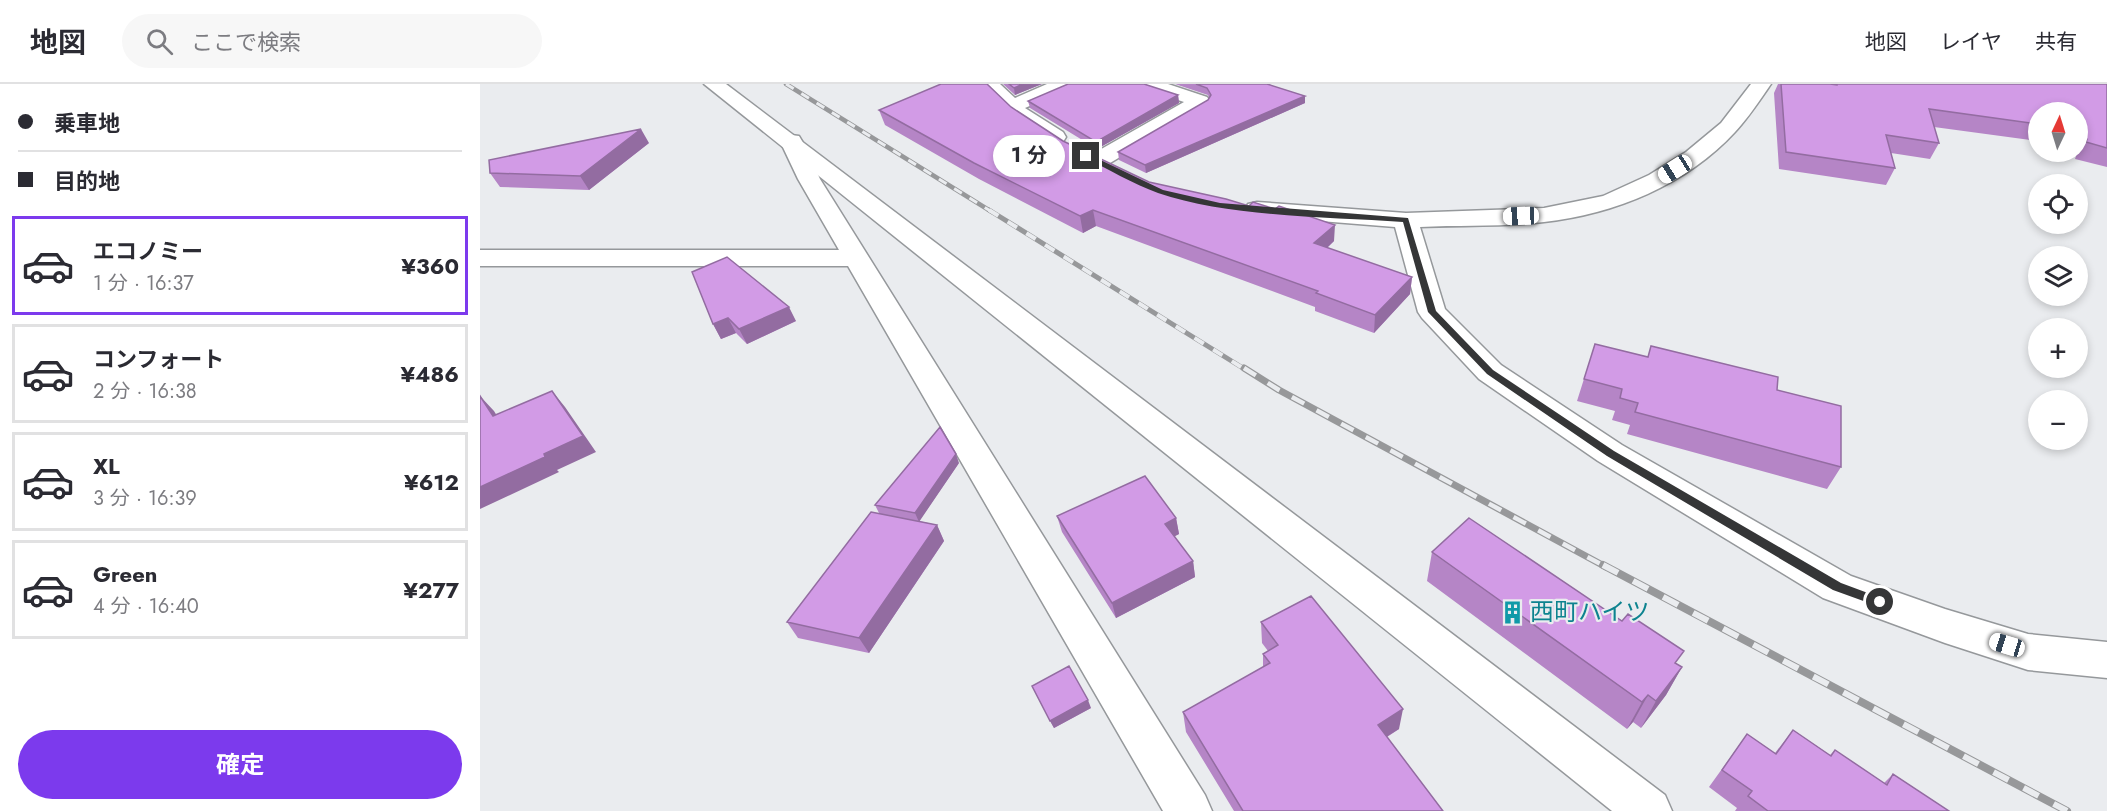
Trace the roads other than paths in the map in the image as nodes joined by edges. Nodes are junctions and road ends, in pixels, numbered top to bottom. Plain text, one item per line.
1 (714, 84) edge
2 (989, 84) edge
3 (1064, 84) edge
4 (1149, 84) edge
5 (1761, 84) edge
6 (1012, 106) junction
7 (791, 141) junction
8 (1097, 161) junction
9 (1118, 171) edge
10 (1231, 206) edge
11 (1406, 220) junction
12 (480, 258) edge
13 (858, 258) junction
14 (2107, 660) edge
15 (1189, 811) edge
16 (1649, 811) edge

1 - 7 street
2 - 6 street
3 - 6 street
4 - 8 street
5 - 11 street
6 - 8 street
7 - 13 street
7 - 16 street
8 - 9 street
10 - 11 street
11 - 14 street
12 - 13 street
13 - 15 street

